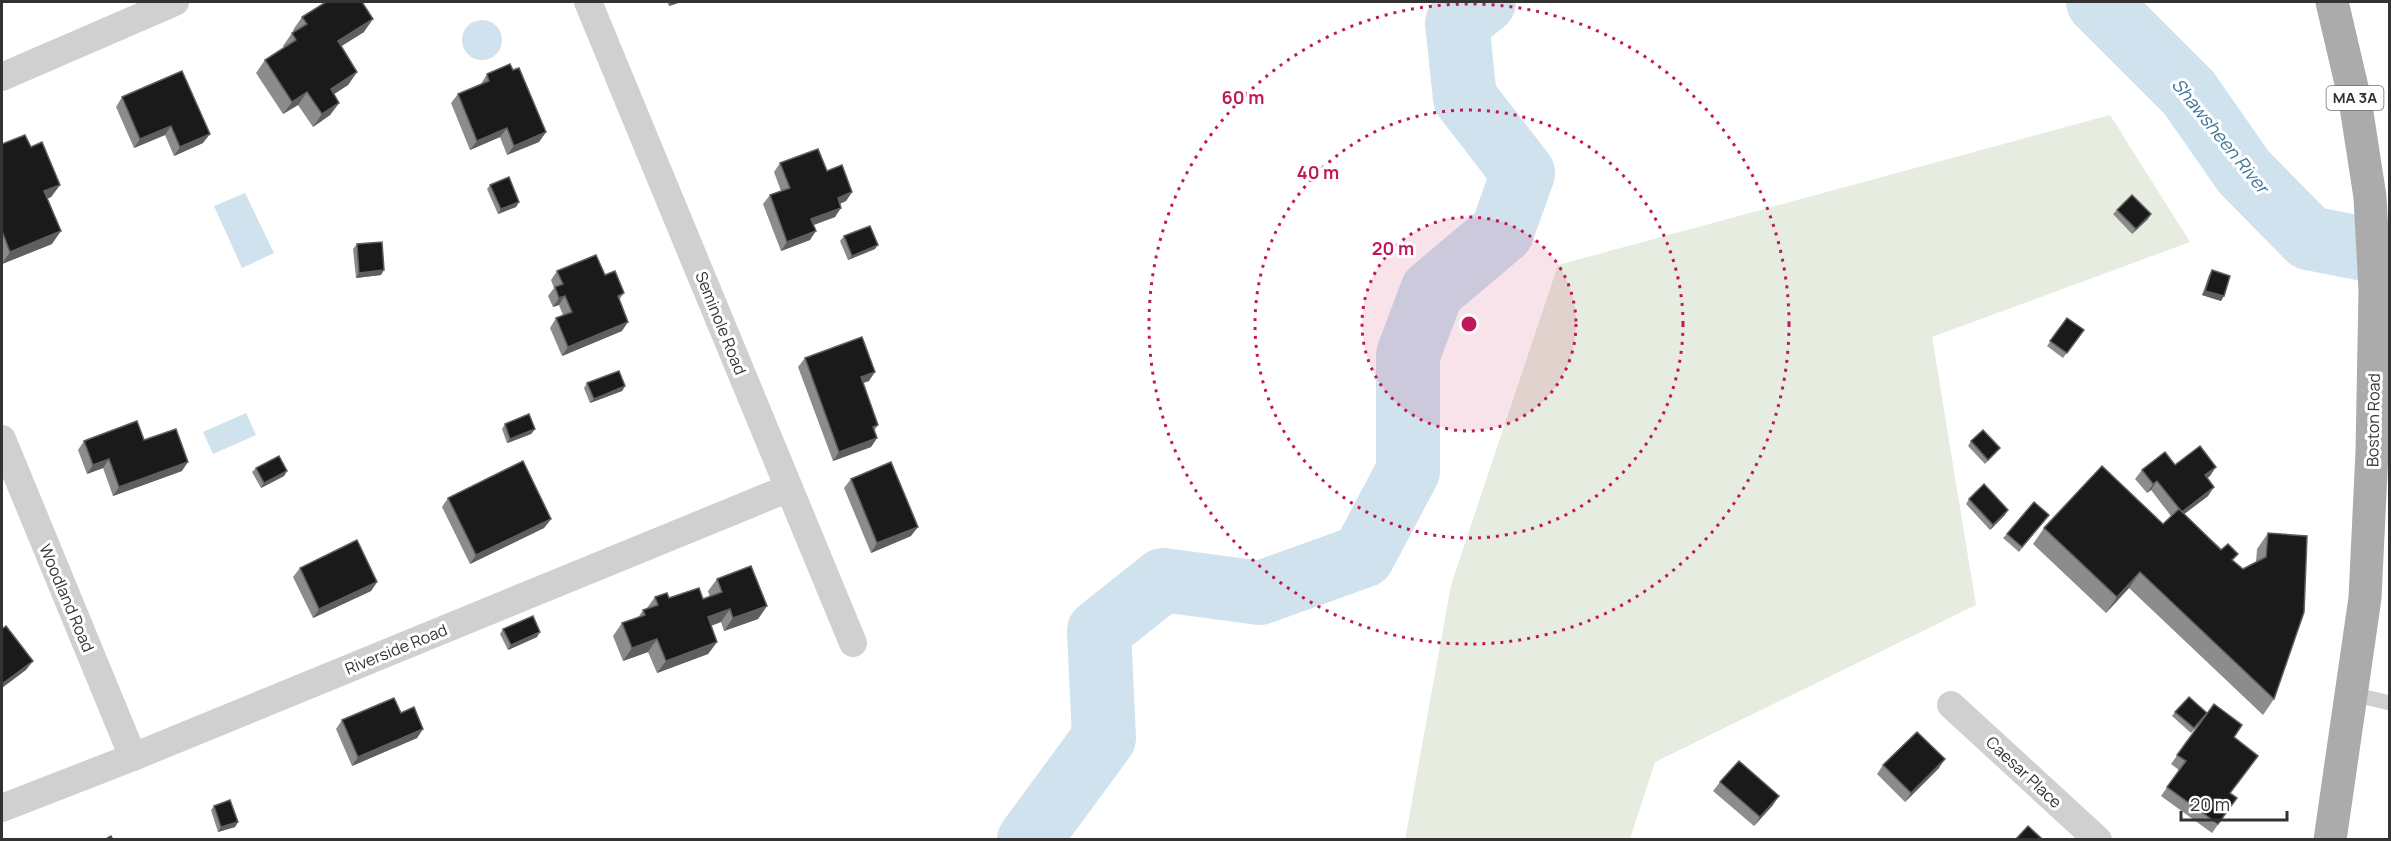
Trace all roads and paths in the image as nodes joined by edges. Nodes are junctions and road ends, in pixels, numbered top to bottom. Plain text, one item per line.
1 (175, 2) edge
2 (588, 2) edge
3 (2332, 2) edge
4 (2, 77) edge
5 (2, 440) edge
6 (2381, 451) edge
7 (789, 488) junction
8 (853, 643) dead end
9 (2352, 694) junction
10 (2390, 703) edge
11 (1951, 705) dead end
12 (133, 756) junction
13 (2, 808) edge
14 (2098, 840) edge
15 (2330, 840) edge

1 - 4 street
2 - 7 street, Seminole Road
3 - 6 main road, Boston Road / MA 3A
5 - 12 street, Woodland Road
6 - 9 main road, Boston Road / MA 3A
7 - 8 street, Seminole Road
7 - 12 street, Riverside Road
9 - 10 lane
9 - 15 main road, Boston Road / MA 3A
11 - 14 street, Caesar Place
12 - 13 street, Riverside Road

